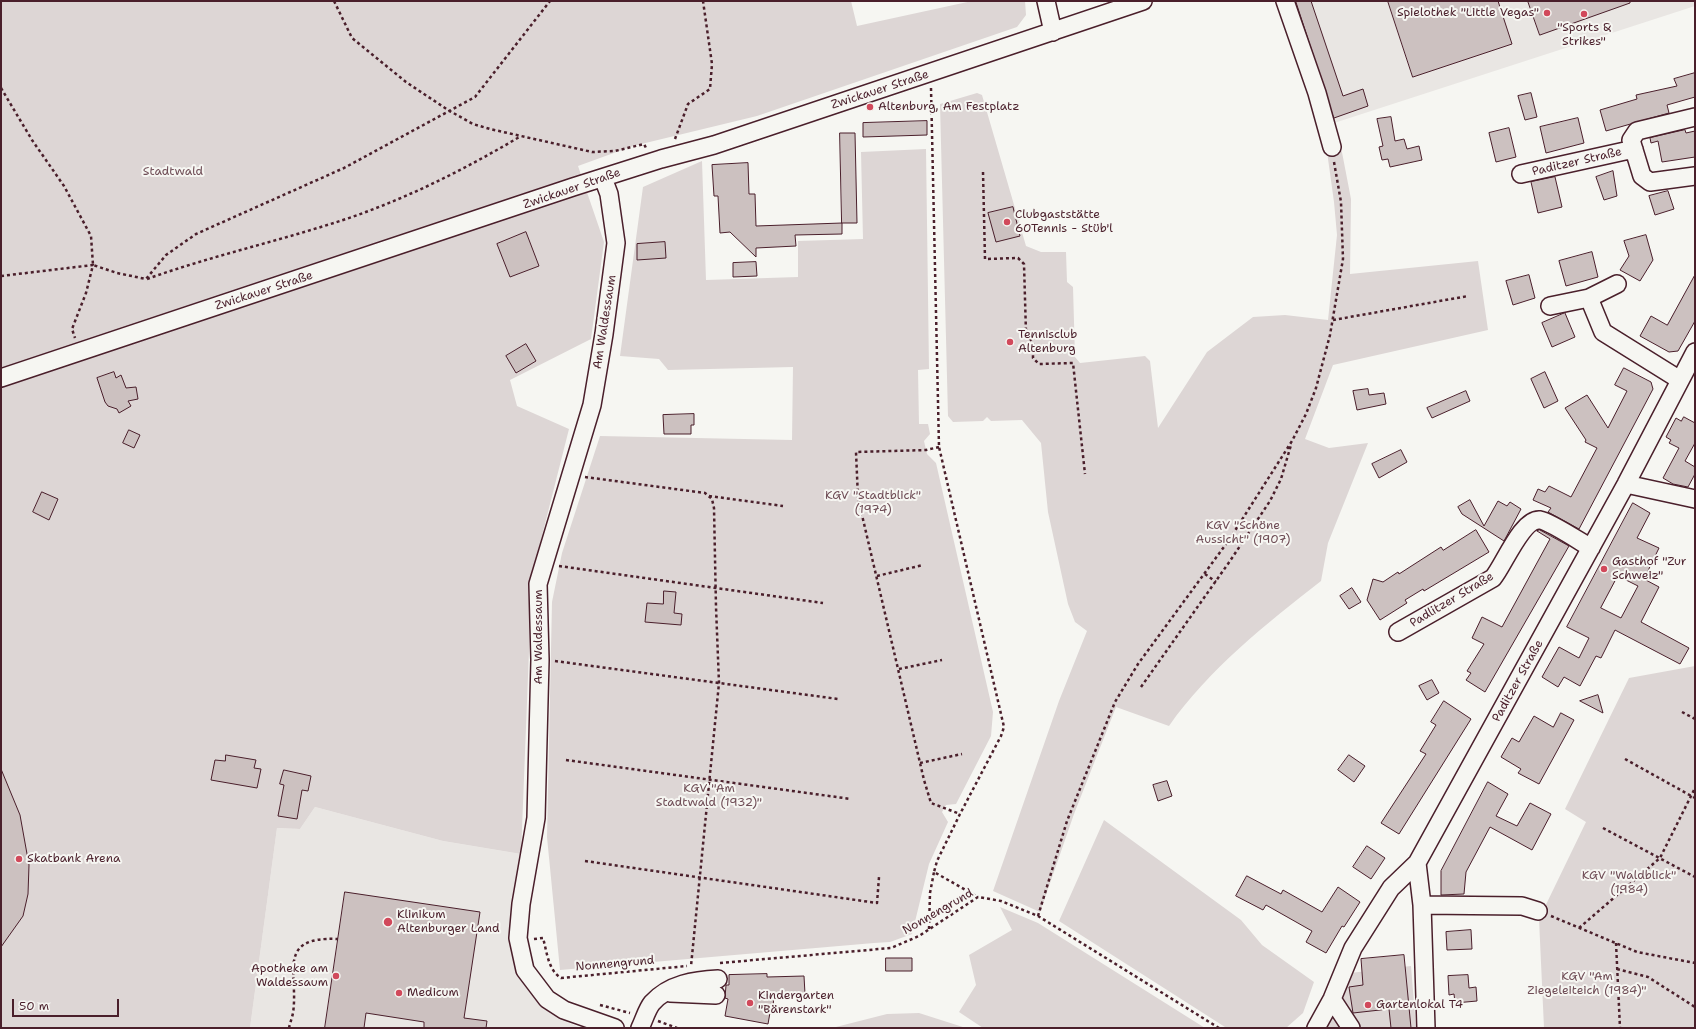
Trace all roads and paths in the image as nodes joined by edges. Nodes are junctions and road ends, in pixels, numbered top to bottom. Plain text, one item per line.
1 (334, 1) edge
2 (550, 1) edge
3 (703, 1) edge
4 (1046, 1) edge
5 (1143, 1) edge
6 (1285, 1) edge
7 (1053, 32) junction
8 (930, 73) junction
9 (1, 88) edge
10 (448, 110) junction
11 (1695, 117) edge
12 (521, 136) junction
13 (1332, 147) joint
14 (1634, 149) junction
15 (678, 155) junction
16 (655, 162) junction
17 (983, 172) dead end
18 (1520, 174) dead end
19 (1695, 176) edge
20 (603, 178) junction
21 (93, 265) junction
22 (1, 276) edge
23 (146, 279) junction
24 (1617, 284) dead end
25 (1468, 296) dead end
26 (1589, 298) junction
27 (1550, 306) dead end
28 (1333, 320) junction
29 (80, 352) junction
30 (1695, 352) edge
31 (1, 378) edge
32 (1680, 380) junction
33 (1292, 441) junction
34 (939, 447) junction
35 (571, 474) junction
36 (1085, 474) dead end
37 (1626, 484) junction
38 (709, 496) junction
39 (1695, 499) edge
40 (783, 506) dead end
41 (1591, 548) junction
42 (545, 559) junction
43 (923, 565) dead end
44 (1205, 574) junction
45 (876, 576) junction
46 (1216, 582) junction
47 (716, 587) junction
48 (823, 603) dead end
49 (1398, 632) dead end
50 (540, 660) junction
51 (942, 660) dead end
52 (899, 669) junction
53 (719, 683) junction
54 (1141, 687) dead end
55 (838, 699) dead end
56 (1682, 712) dead end
57 (1695, 719) edge
58 (962, 754) dead end
59 (1625, 759) dead end
60 (566, 760) dead end
61 (920, 763) junction
62 (709, 780) junction
63 (1695, 788) edge
64 (1691, 796) junction
65 (851, 798) dead end
66 (1695, 798) edge
67 (960, 814) junction
68 (1603, 828) dead end
69 (1660, 858) junction
70 (585, 862) dead end
71 (1417, 863) junction
72 (934, 872) junction
73 (700, 877) junction
74 (879, 877) dead end
75 (1695, 877) edge
76 (978, 897) junction
77 (1422, 905) junction
78 (1538, 911) joint
79 (1038, 916) junction
80 (1579, 928) junction
81 (929, 929) junction
82 (338, 939) dead end
83 (531, 940) dead end
84 (1616, 943) junction
85 (1695, 963) edge
86 (698, 965) dead end
87 (691, 966) junction
88 (1617, 969) junction
89 (716, 979) joint
90 (1332, 999) junction
91 (1695, 1007) edge
92 (289, 1028) edge
93 (615, 1028) edge
94 (640, 1028) edge
95 (1219, 1028) edge
96 (1316, 1028) edge
97 (1351, 1028) edge
98 (1426, 1028) edge
99 (1620, 1028) edge

1 - 10 path
2 - 10 path
3 - 15 path
4 - 7 street
5 - 7 street, Zwickauer Straße
6 - 13 street
7 - 8 street, Zwickauer Straße
8 - 15 street, Zwickauer Straße
8 - 34 path
9 - 21 path
10 - 12 path
10 - 23 path
11 - 14 street, Paditzer Straße
12 - 16 path
12 - 23 path
13 - 28 path
14 - 18 street, Paditzer Straße
14 - 19 street, Paditzer Straße
15 - 16 street, Zwickauer Straße
16 - 20 street, Zwickauer Straße
17 - 36 path
20 - 29 street, Zwickauer Straße
20 - 35 street, Am Waldessaum
21 - 22 path
21 - 23 path
21 - 29 path
24 - 26 street
25 - 28 path
26 - 27 street
26 - 32 street
28 - 33 path
29 - 31 street, Zwickauer Straße
30 - 32 street, Paditzer Straße
32 - 37 street, Paditzer Straße
33 - 44 path
33 - 46 path
34 - 45 path
34 - 67 path
35 - 38 path
35 - 42 street, Am Waldessaum
37 - 39 street
37 - 41 street, Paditzer Straße
38 - 40 path
38 - 47 path
41 - 49 street, Padlitzer Straße
41 - 71 street, Paditzer Straße
42 - 47 path
42 - 50 street, Am Waldessaum
43 - 45 path
44 - 46 path
44 - 79 path
45 - 52 path
46 - 54 path
47 - 48 path
47 - 53 path
50 - 53 path
50 - 93 street, Am Waldessaum
51 - 52 path
52 - 61 path
53 - 55 path
53 - 62 path
56 - 57 path
58 - 61 path
59 - 64 path
60 - 62 path
61 - 67 path
62 - 65 path
62 - 73 path
63 - 64 path
64 - 66 path
64 - 69 path
67 - 72 path
68 - 69 path
69 - 75 path
69 - 80 path
70 - 73 path
71 - 77 street
71 - 90 street, Paditzer Straße
72 - 76 path
72 - 81 path
73 - 74 path
73 - 87 path
76 - 79 path, Nonnengrund
76 - 81 path, Nonnengrund
77 - 78 street
77 - 98 street
78 - 80 path
79 - 95 path, Nonnengrund
80 - 84 path
81 - 89 path, Nonnengrund
82 - 92 path
83 - 87 path, Nonnengrund
84 - 85 path
84 - 88 path
86 - 87 path, Nonnengrund
88 - 91 path
88 - 99 path
89 - 94 street
90 - 96 street, Paditzer Straße
90 - 97 street

